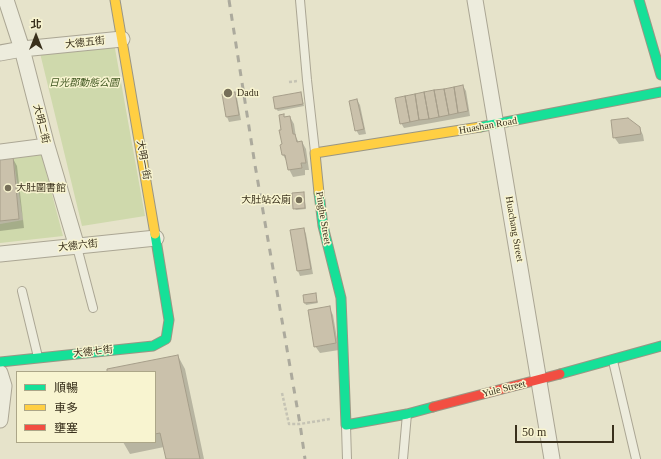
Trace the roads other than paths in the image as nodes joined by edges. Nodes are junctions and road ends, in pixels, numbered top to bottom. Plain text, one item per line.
1 (6, 0) edge
2 (116, 0) edge
3 (300, 0) edge
4 (475, 0) edge
5 (639, 0) edge
6 (122, 39) junction
7 (22, 49) junction
8 (0, 53) edge
9 (661, 75) edge
10 (661, 92) edge
11 (496, 125) junction
12 (47, 146) junction
13 (0, 152) edge
14 (315, 153) junction
15 (156, 238) junction
16 (77, 247) junction
17 (0, 254) edge
18 (22, 291) dead end
19 (93, 308) dead end
20 (169, 320) joint
21 (661, 346) edge
22 (38, 358) junction
23 (613, 360) junction
24 (0, 362) edge
25 (0, 373) edge
26 (539, 380) junction
27 (407, 414) junction
28 (0, 420) edge
29 (346, 421) junction
30 (348, 459) edge
31 (403, 459) edge
32 (552, 459) edge
33 (636, 459) edge

1 - 7 street, 大明二街
2 - 6 street, 大明一街
3 - 14 lane, Pinghe Street
4 - 11 street, Huachang Street
5 - 9 street
6 - 7 street, 大德五街
6 - 15 street, 大明一街
7 - 8 street, 大德五街
7 - 12 street, 大明二街
10 - 11 street, Huashan Road
11 - 14 street, Huashan Road
11 - 26 street, Huachang Street
12 - 13 street
12 - 16 street, 大明二街
14 - 29 street, Pinghe Street
15 - 16 street, 大德六街
15 - 20 street, 大明一街
16 - 17 street, 大德六街
16 - 19 lane
18 - 22 lane
20 - 22 street, 大德七街
21 - 23 street, Yule Street
22 - 24 street, 大德七街
23 - 26 street, Yule Street
23 - 33 lane
25 - 28 street
26 - 27 street, Yule Street
26 - 32 street, Huachang Street
27 - 29 street, Yule Street
27 - 31 lane
29 - 30 lane, Pinghe Street

